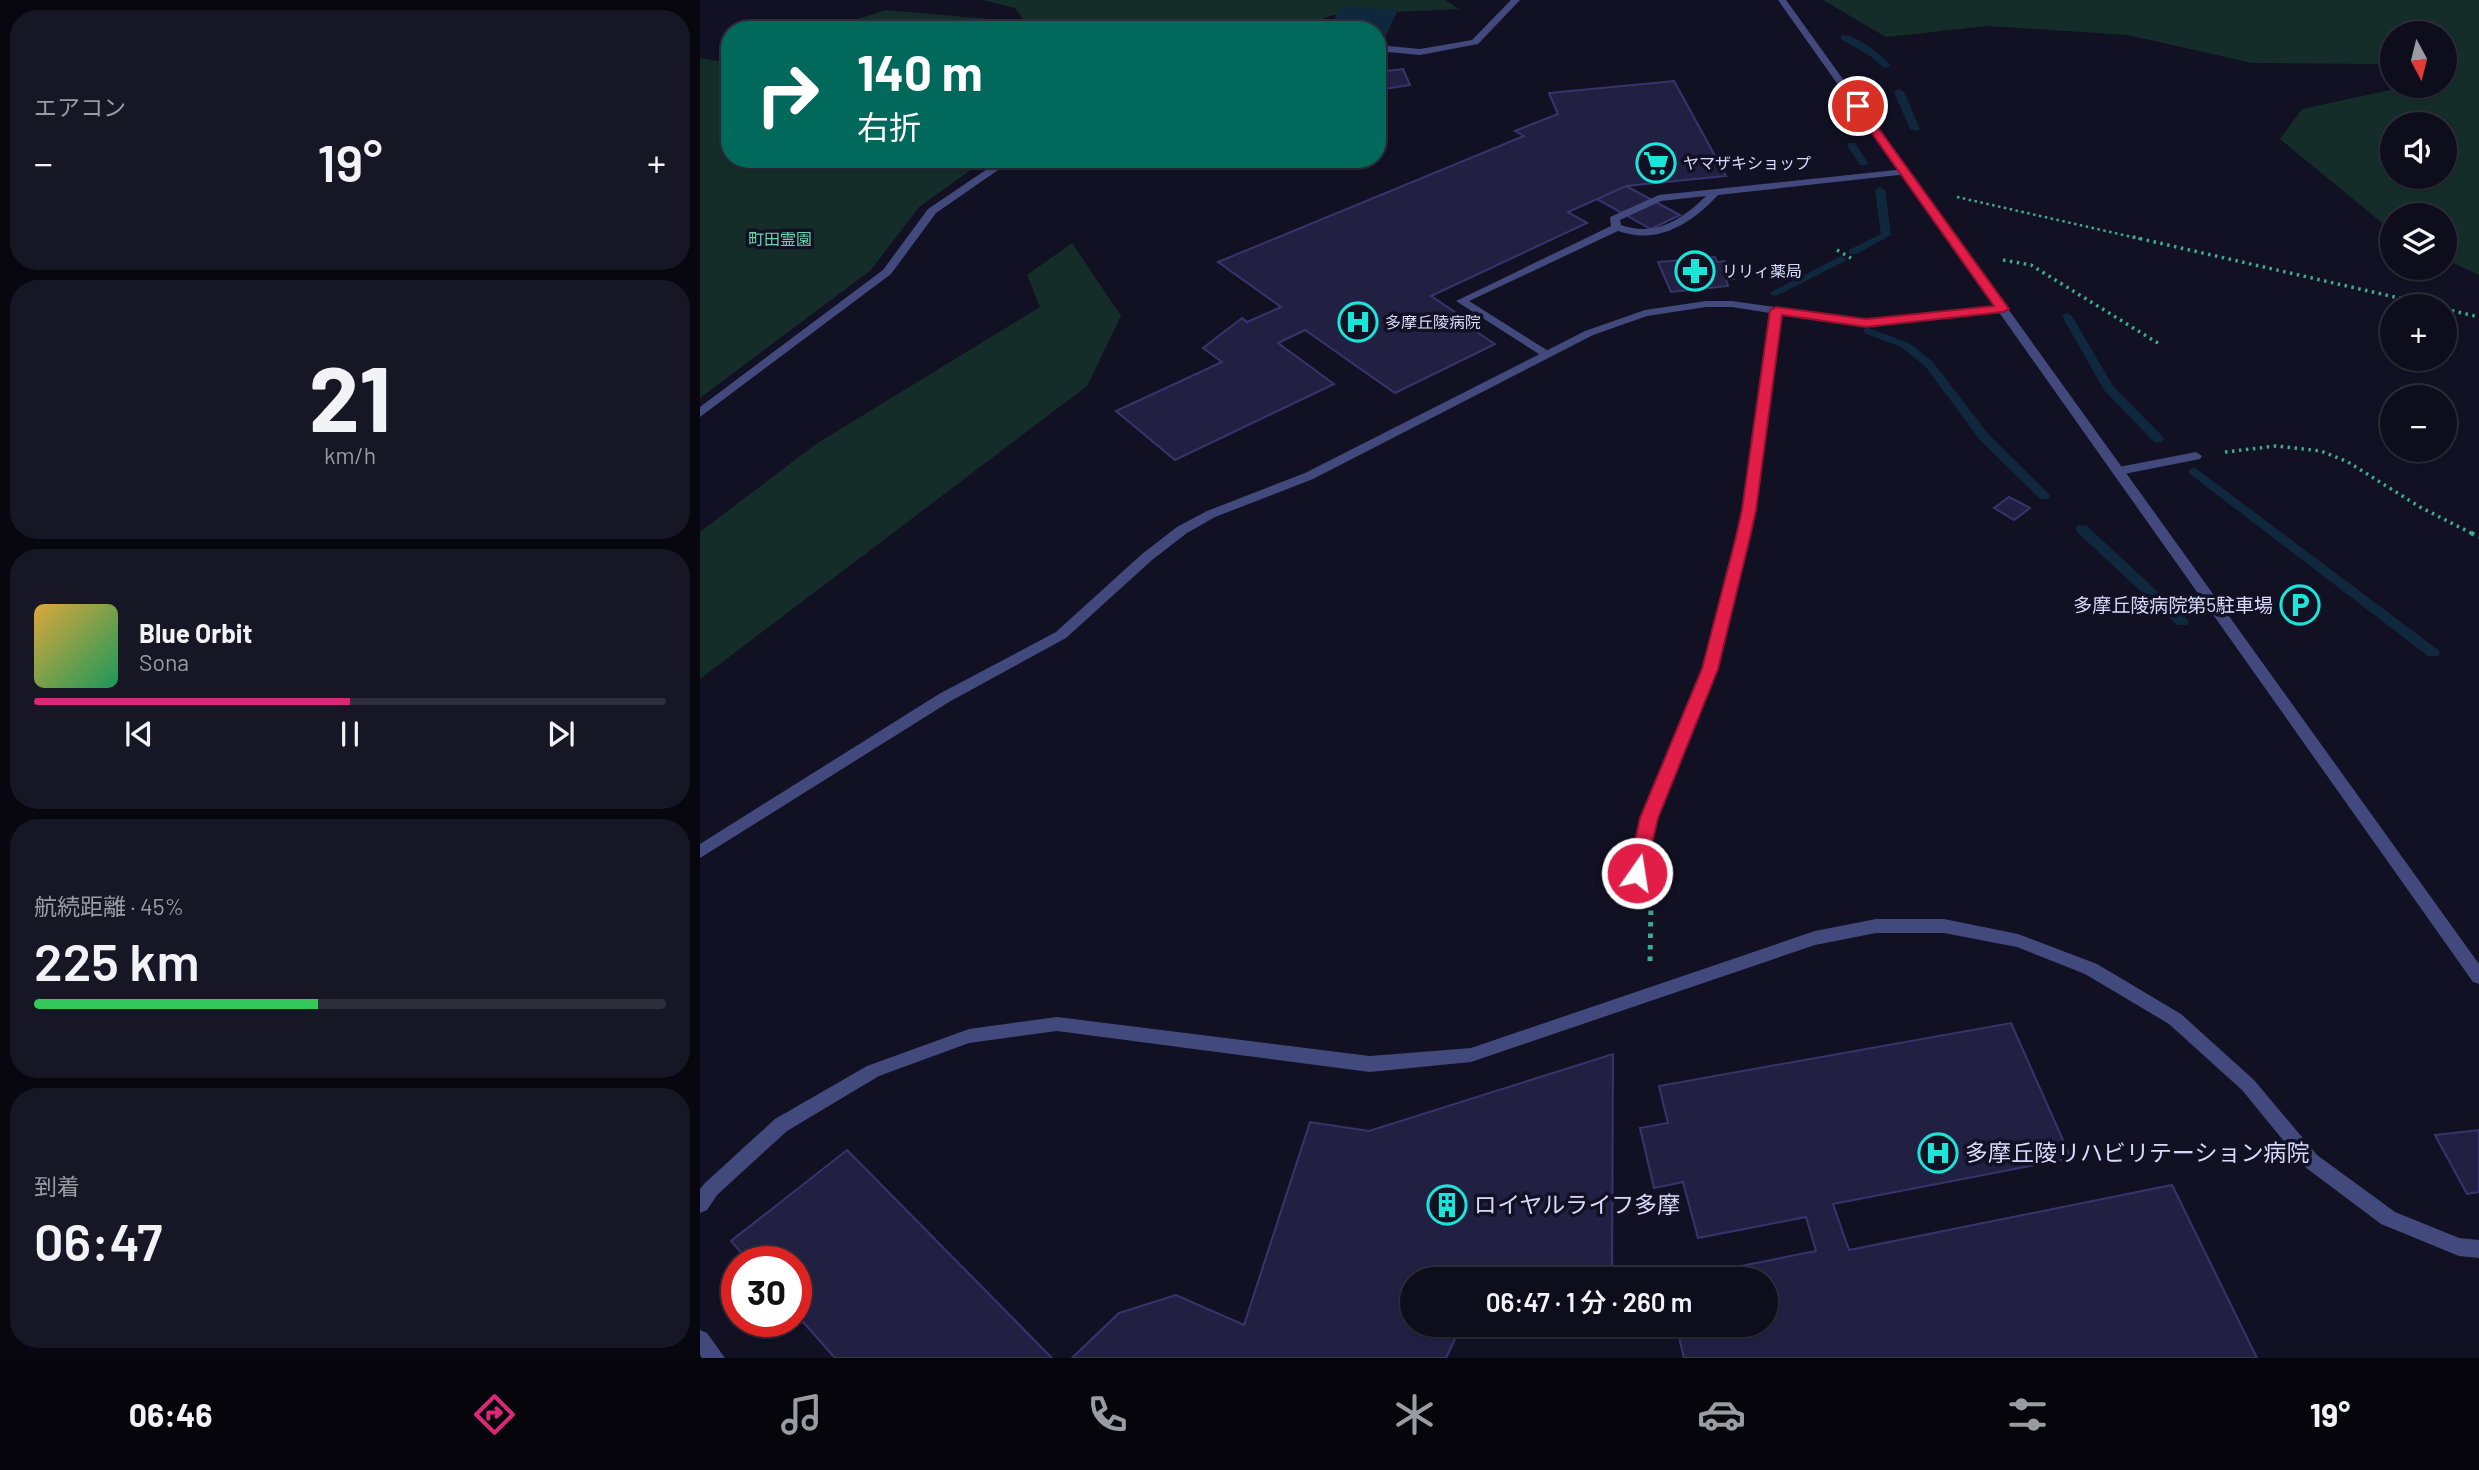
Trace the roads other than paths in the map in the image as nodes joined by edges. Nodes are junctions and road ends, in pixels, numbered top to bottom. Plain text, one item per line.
1 (1516, 0) edge
2 (1782, 0) edge
3 (1386, 49) edge
4 (996, 168) edge
5 (1905, 172) junction
6 (1714, 193) junction
7 (1617, 227) junction
8 (2003, 309) junction
9 (1776, 310) junction
10 (1546, 354) junction
11 (700, 413) edge
12 (2196, 456) road end
13 (2119, 471) junction
14 (700, 852) edge
15 (1651, 874) road end
16 (2479, 977) edge
17 (700, 1204) edge
18 (2479, 1249) edge
19 (700, 1340) edge
20 (715, 1358) edge

1 - 3 street
2 - 5 street
4 - 11 street
5 - 6 street
5 - 8 street
6 - 7 street
6 - 7 street
7 - 10 street
8 - 9 street
8 - 13 street
9 - 10 street
9 - 15 street
10 - 14 street
12 - 13 street
13 - 16 street
17 - 18 street
19 - 20 street

